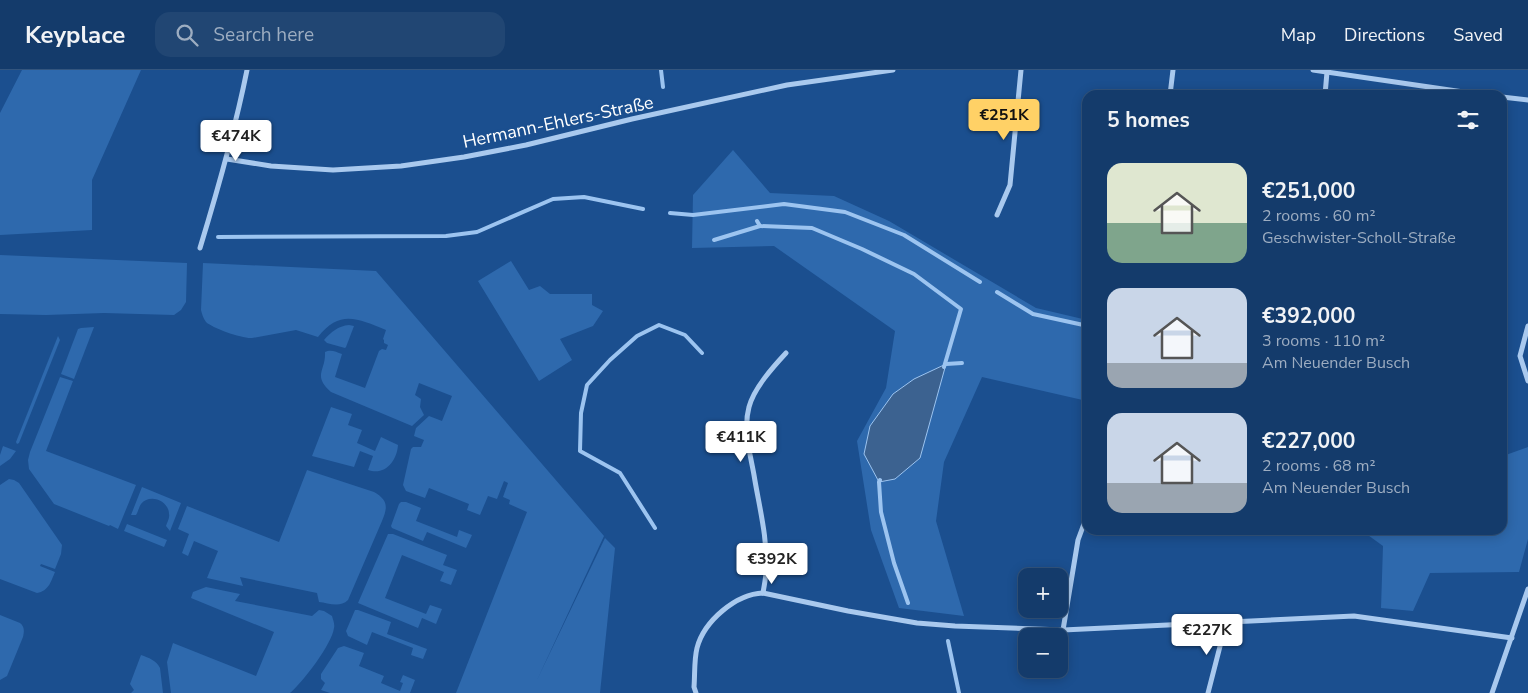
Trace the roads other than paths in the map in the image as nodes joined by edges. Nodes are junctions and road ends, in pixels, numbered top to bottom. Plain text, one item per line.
1 (247, 70) edge
2 (893, 70) edge
3 (1022, 70) edge
4 (1173, 70) edge
5 (1313, 70) edge
6 (1327, 72) junction
7 (1171, 90) edge
8 (1325, 90) edge
9 (1450, 90) edge
10 (1507, 98) edge
11 (1528, 100) edge
12 (227, 159) junction
13 (998, 215) dead end
14 (200, 248) dead end
15 (1528, 326) edge
16 (786, 353) dead end
17 (1528, 381) edge
18 (1082, 529) edge
19 (1528, 589) edge
20 (764, 594) junction
21 (1226, 623) junction
22 (1018, 628) edge
23 (1063, 628) edge
24 (1068, 630) edge
25 (1512, 638) junction
26 (696, 693) edge
27 (1208, 693) edge
28 (1492, 693) edge

1 - 12 street
2 - 12 street, Hermann-Ehlers-Straße
3 - 13 street
4 - 7 street
5 - 6 street
6 - 8 street
6 - 9 street
10 - 11 street
12 - 14 street
15 - 17 street
16 - 20 street
18 - 23 street
19 - 25 street
20 - 22 street
20 - 26 street
21 - 24 street
21 - 25 street
21 - 27 street
25 - 28 street

